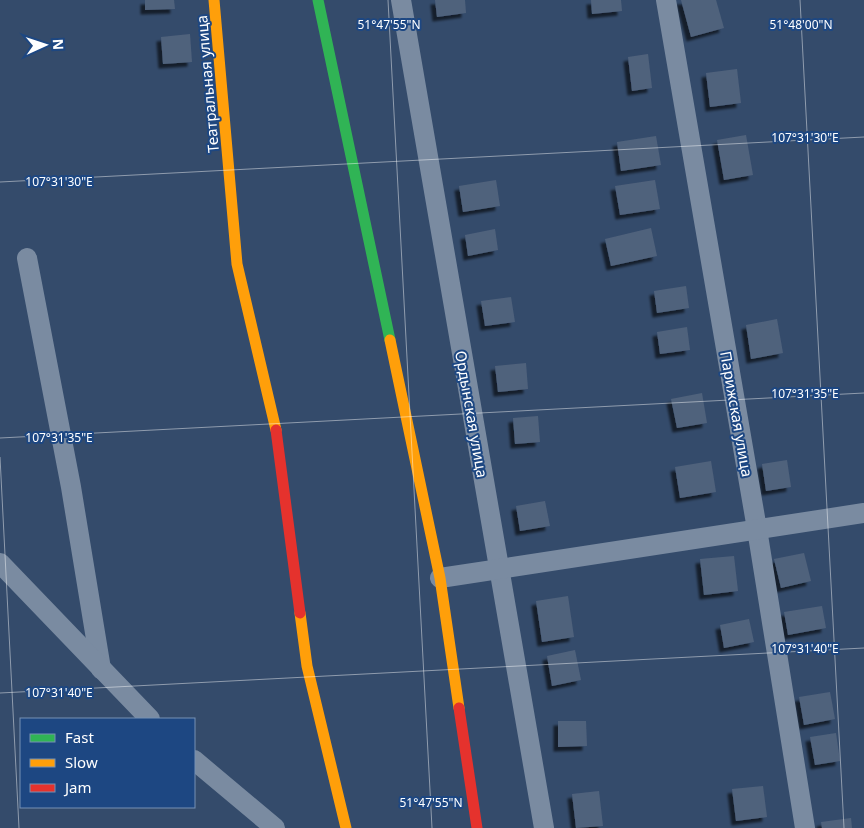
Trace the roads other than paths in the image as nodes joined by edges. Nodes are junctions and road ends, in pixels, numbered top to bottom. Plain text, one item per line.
1 (214, 0) edge
2 (318, 0) edge
3 (401, 0) edge
4 (666, 0) edge
5 (27, 258) dead end
6 (864, 513) edge
7 (756, 529) junction
8 (0, 563) edge
9 (498, 569) junction
10 (440, 578) junction
11 (101, 669) junction
12 (149, 718) edge
13 (195, 761) edge
14 (275, 828) edge
15 (346, 828) edge
16 (477, 828) edge
17 (544, 828) edge
18 (805, 828) edge

1 - 15 street, Театральная улица
2 - 10 street
3 - 9 street, Ордынская улица
4 - 7 street, Парижская улица
5 - 11 street
6 - 7 street
7 - 9 street
7 - 18 street, Парижская улица
8 - 11 street
9 - 10 street
9 - 17 street, Ордынская улица
10 - 16 street
11 - 12 street
13 - 14 street

